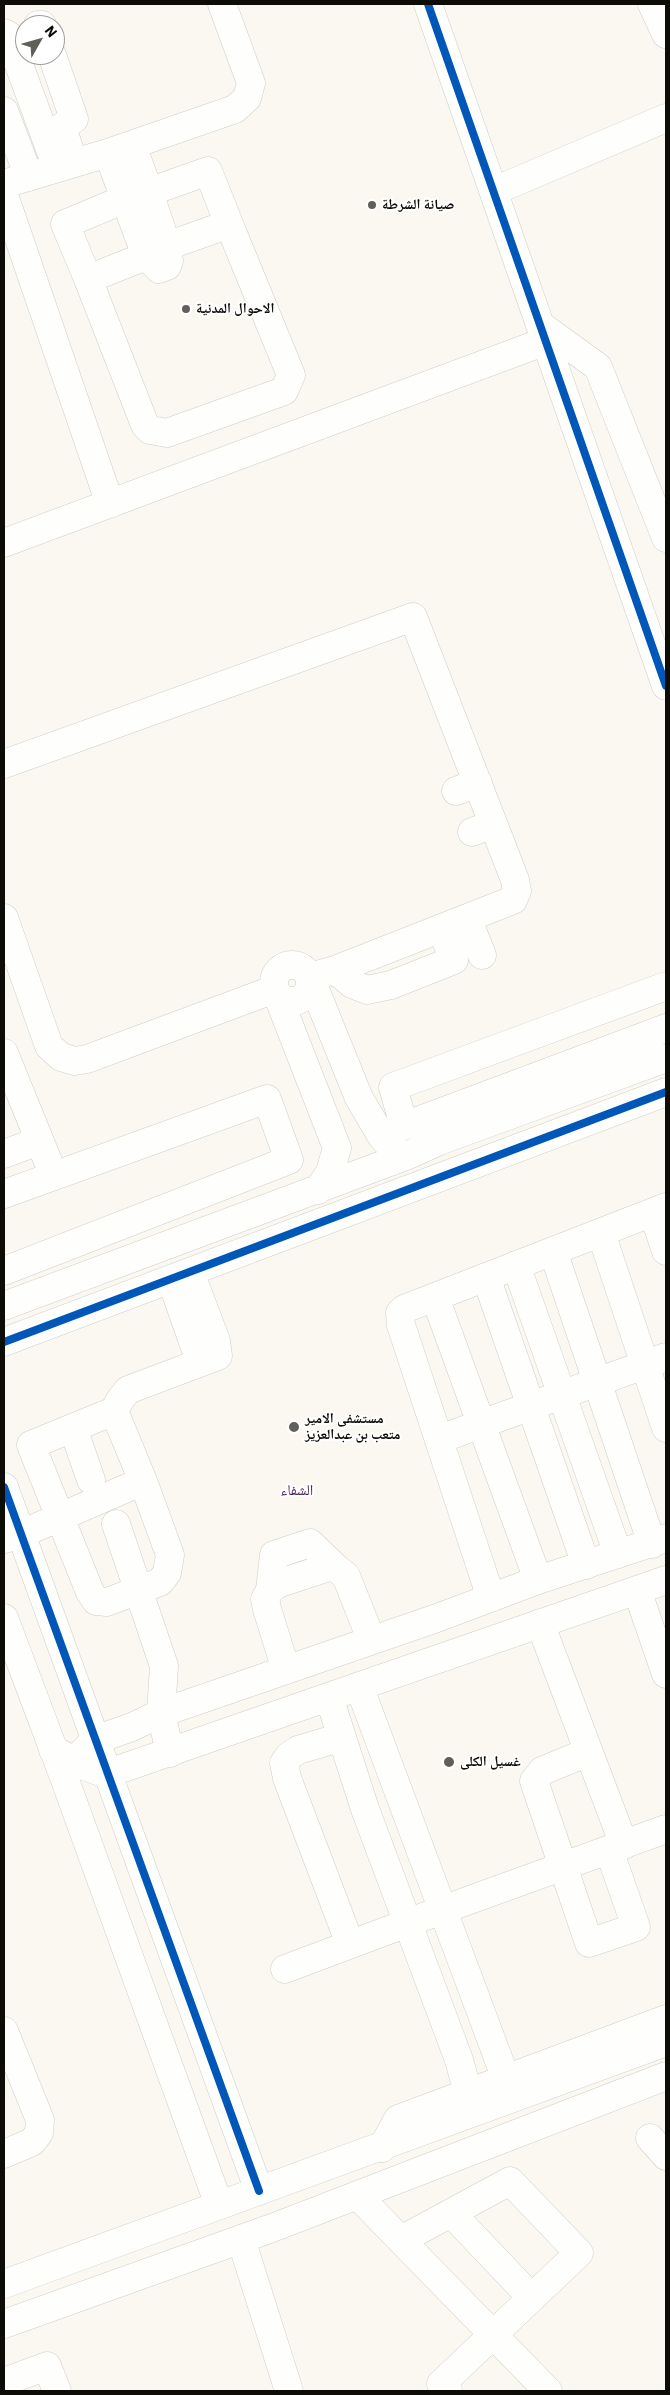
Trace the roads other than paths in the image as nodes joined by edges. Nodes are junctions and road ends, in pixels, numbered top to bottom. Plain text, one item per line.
1 (222, 4) edge
2 (428, 4) edge
3 (652, 4) edge
4 (4, 33) edge
5 (666, 34) edge
6 (55, 65) edge
7 (4, 111) edge
8 (666, 118) edge
9 (4, 147) edge
10 (120, 149) junction
11 (65, 166) junction
12 (14, 184) edge
13 (494, 191) junction
14 (137, 196) junction
15 (229, 224) junction
16 (157, 251) junction
17 (88, 278) junction
18 (543, 333) junction
19 (110, 504) junction
20 (666, 538) edge
21 (4, 543) edge
22 (666, 686) edge
23 (4, 764) edge
24 (4, 918) edge
25 (467, 918) junction
26 (482, 955) dead end
27 (322, 973) junction
28 (666, 986) edge
29 (275, 989) junction
30 (666, 1028) edge
31 (666, 1058) edge
32 (5, 1062) edge
33 (666, 1092) edge
34 (448, 1110) junction
35 (39, 1141) junction
36 (439, 1141) junction
37 (4, 1154) edge
38 (406, 1156) junction
39 (54, 1176) junction
40 (318, 1190) junction
41 (4, 1194) edge
42 (179, 1203) junction
43 (660, 1209) edge
44 (211, 1230) junction
45 (601, 1233) junction
46 (169, 1245) junction
47 (666, 1251) edge
48 (553, 1252) junction
49 (516, 1265) junction
50 (4, 1272) edge
51 (181, 1275) junction
52 (486, 1277) junction
53 (435, 1297) junction
54 (4, 1306) edge
55 (4, 1342) edge
56 (655, 1361) edge
57 (598, 1382) junction
58 (562, 1395) junction
59 (530, 1406) junction
60 (114, 1411) junction
61 (480, 1425) junction
62 (73, 1428) junction
63 (666, 1428) edge
64 (440, 1439) junction
65 (91, 1480) dead end
66 (143, 1481) junction
67 (4, 1487) edge
68 (60, 1516) junction
69 (116, 1524) dead end
70 (12, 1536) edge
71 (659, 1541) edge
72 (618, 1554) junction
73 (586, 1565) junction
74 (538, 1580) junction
75 (666, 1580) edge
76 (636, 1590) junction
77 (140, 1591) junction
78 (491, 1598) junction
79 (4, 1618) edge
80 (540, 1623) junction
81 (370, 1639) junction
82 (286, 1670) junction
83 (666, 1674) edge
84 (359, 1686) junction
85 (329, 1697) junction
86 (161, 1713) junction
87 (342, 1737) junction
88 (95, 1740) junction
89 (588, 1752) junction
90 (170, 1753) junction
91 (64, 1763) junction
92 (106, 1774) junction
93 (666, 1830) edge
94 (616, 1848) junction
95 (562, 1867) junction
96 (442, 1910) junction
97 (408, 1922) junction
98 (350, 1944) junction
99 (285, 1969) dead end
100 (666, 2019) edge
101 (4, 2031) edge
102 (666, 2042) edge
103 (666, 2076) edge
104 (506, 2079) junction
105 (468, 2093) junction
106 (382, 2148) junction
107 (4, 2154) edge
108 (259, 2191) junction
109 (357, 2195) junction
110 (219, 2205) junction
111 (451, 2213) junction
112 (241, 2239) junction
113 (401, 2240) junction
114 (4, 2284) edge
115 (531, 2297) junction
116 (4, 2324) edge
117 (492, 2334) junction
118 (4, 2382) edge
119 (57, 2391) edge
120 (289, 2391) edge
121 (448, 2391) edge
122 (548, 2391) edge

1 - 10 street
2 - 13 street
3 - 5 street
4 - 11 street
6 - 11 street
7 - 12 street
8 - 13 street
9 - 12 street
10 - 11 street
10 - 14 street
11 - 12 street
12 - 19 street
13 - 18 street
14 - 15 street
14 - 16 street
14 - 17 street
15 - 16 street
15 - 17 street
16 - 17 street
18 - 19 street
18 - 20 street
18 - 22 street
19 - 21 street
23 - 25 street
24 - 29 street
25 - 26 street
25 - 27 street
27 - 29 street
27 - 38 street
28 - 34 street
29 - 40 street
30 - 34 street
31 - 36 street
32 - 35 street
33 - 51 street
34 - 36 street
35 - 37 street
35 - 39 street
36 - 38 street
38 - 40 street
39 - 41 street
39 - 42 street
40 - 44 street
42 - 44 street
42 - 50 street
43 - 45 street
43 - 47 street
44 - 46 street
45 - 48 street
45 - 56 street
46 - 51 street
46 - 54 street
48 - 49 street
48 - 57 street
49 - 52 street
49 - 58 street
51 - 55 street
51 - 60 street
52 - 53 street
52 - 59 street
53 - 61 street
53 - 64 street
56 - 57 street
56 - 63 street
57 - 58 street
57 - 71 street
58 - 59 street
58 - 72 street
59 - 61 street
59 - 73 street
60 - 62 street
60 - 66 street
61 - 64 street
61 - 74 street
62 - 65 street
62 - 68 street
64 - 78 street
66 - 68 street
66 - 77 street
67 - 70 street
68 - 70 street
68 - 77 street
69 - 77 street
70 - 88 street
71 - 72 street
72 - 73 street
73 - 74 street
74 - 78 street
75 - 76 street
76 - 80 street
76 - 83 street
77 - 86 street
78 - 81 street
79 - 91 street
80 - 84 street
80 - 89 street
81 - 82 street
81 - 82 street
82 - 86 street
84 - 85 street
84 - 96 street
85 - 87 street
85 - 90 street
86 - 88 street
86 - 90 street
87 - 97 street
87 - 98 street
88 - 91 street
88 - 92 street
89 - 94 street
89 - 95 street
90 - 92 street
91 - 92 street
91 - 110 street
92 - 108 street
93 - 94 street
94 - 95 street
94 - 95 street
95 - 96 street
96 - 97 street
96 - 104 street
97 - 98 street
97 - 105 street
98 - 99 street
100 - 104 street
101 - 107 street
102 - 106 street
103 - 109 street
104 - 105 street
105 - 106 street
106 - 108 street
108 - 110 street
109 - 112 street
109 - 113 street
110 - 114 street
111 - 113 street
111 - 115 street
111 - 115 street
112 - 116 street
112 - 120 street
113 - 117 street
115 - 117 street
117 - 121 street
117 - 122 street
118 - 119 street

